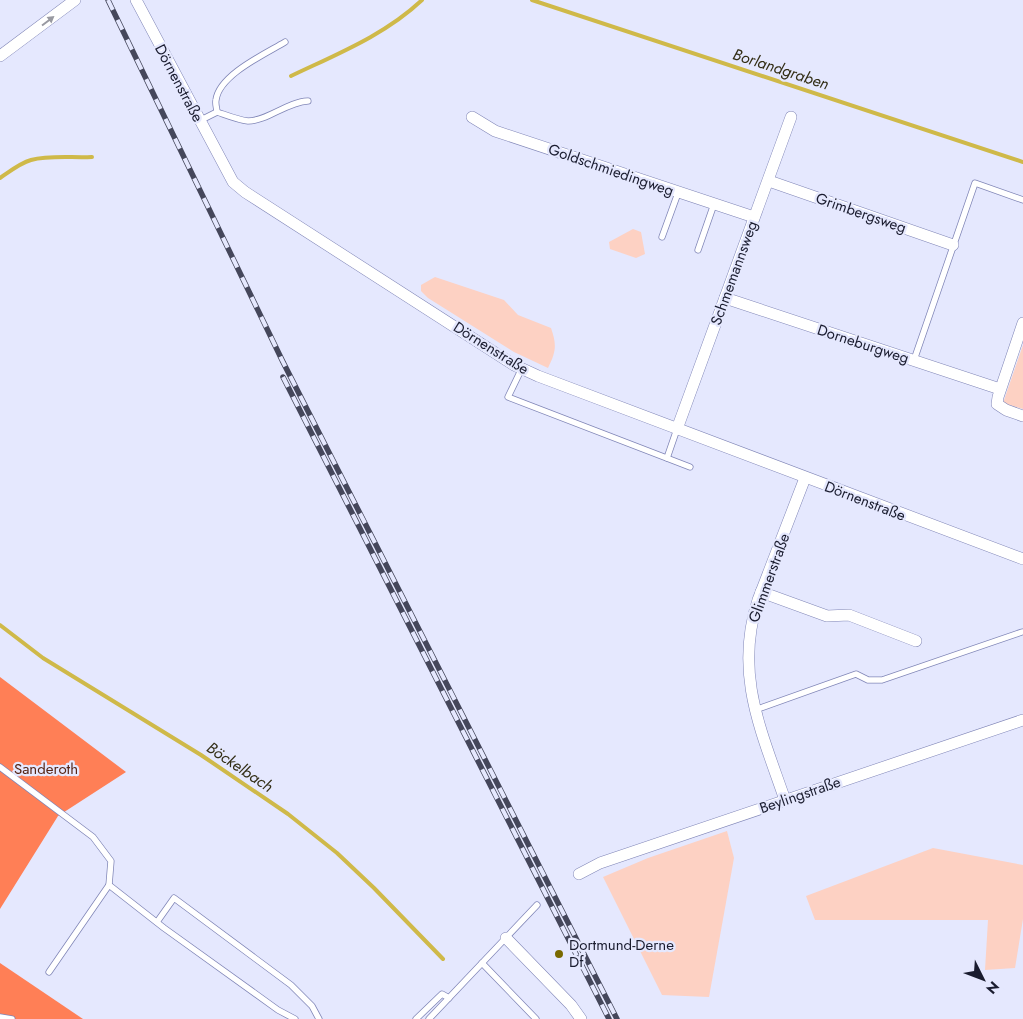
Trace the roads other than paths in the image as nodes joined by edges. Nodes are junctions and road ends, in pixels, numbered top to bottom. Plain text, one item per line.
1 (75, 0) edge
2 (136, 0) edge
3 (285, 42) dead end
4 (0, 56) edge
5 (308, 101) dead end
6 (217, 112) junction
7 (472, 117) dead end
8 (791, 117) dead end
9 (199, 121) junction
10 (769, 180) junction
11 (678, 193) junction
12 (1023, 200) edge
13 (714, 204) junction
14 (754, 217) junction
15 (662, 237) dead end
16 (953, 245) junction
17 (698, 250) dead end
18 (725, 298) junction
19 (1023, 323) edge
20 (1021, 336) edge
21 (914, 360) junction
22 (522, 368) junction
23 (1000, 389) junction
24 (1023, 416) edge
25 (677, 429) junction
26 (667, 458) junction
27 (690, 467) dead end
28 (805, 478) junction
29 (1023, 560) edge
30 (761, 592) junction
31 (1022, 632) dead end
32 (916, 641) dead end
33 (755, 710) junction
34 (1023, 720) edge
35 (0, 767) edge
36 (785, 800) junction
37 (579, 874) dead end
38 (109, 885) junction
39 (537, 905) dead end
40 (157, 922) junction
41 (506, 938) junction
42 (482, 963) junction
43 (49, 972) dead end
44 (449, 998) junction
45 (0, 1017) edge
46 (12, 1019) edge
47 (295, 1019) edge
48 (319, 1019) edge
49 (416, 1019) edge
50 (429, 1019) edge
51 (536, 1019) edge
52 (581, 1019) edge

4 -> 1 street
2 - 9 street, Dörnenstraße
3 - 6 lane
5 - 6 lane
6 - 9 lane
7 - 11 street, Goldschmiedingweg
8 - 10 street, Schmemannsweg
9 - 22 street, Dörnenstraße
10 - 14 street, Schmemannsweg
10 - 16 street, Grimbergsweg
11 - 13 street, Goldschmiedingweg
11 - 15 lane
12 - 16 lane
13 - 14 street, Goldschmiedingweg
13 - 17 lane
14 - 18 street, Schmemannsweg
16 - 21 lane
18 - 21 street, Dorneburgweg
18 - 25 street, Schmemannsweg
19 - 20 street
20 - 23 street
21 - 23 street, Dorneburgweg
22 - 25 street, Dörnenstraße
22 - 26 lane
23 - 24 street
25 - 26 lane
25 - 28 street, Dörnenstraße
26 - 27 lane
28 - 29 street, Dörnenstraße
28 - 30 street, Glimmerstraße
30 - 32 street
30 - 33 street, Glimmerstraße
31 - 33 lane
33 - 36 street, Glimmerstraße
34 - 36 street, Beylingstraße
35 - 38 lane
36 - 37 street, Beylingstraße
38 - 40 lane
38 - 43 lane
39 - 41 lane
40 - 47 lane
40 - 48 lane
41 - 42 lane
41 - 52 street
42 - 44 lane
42 - 51 lane
44 - 49 lane
44 - 50 lane
45 - 46 lane

